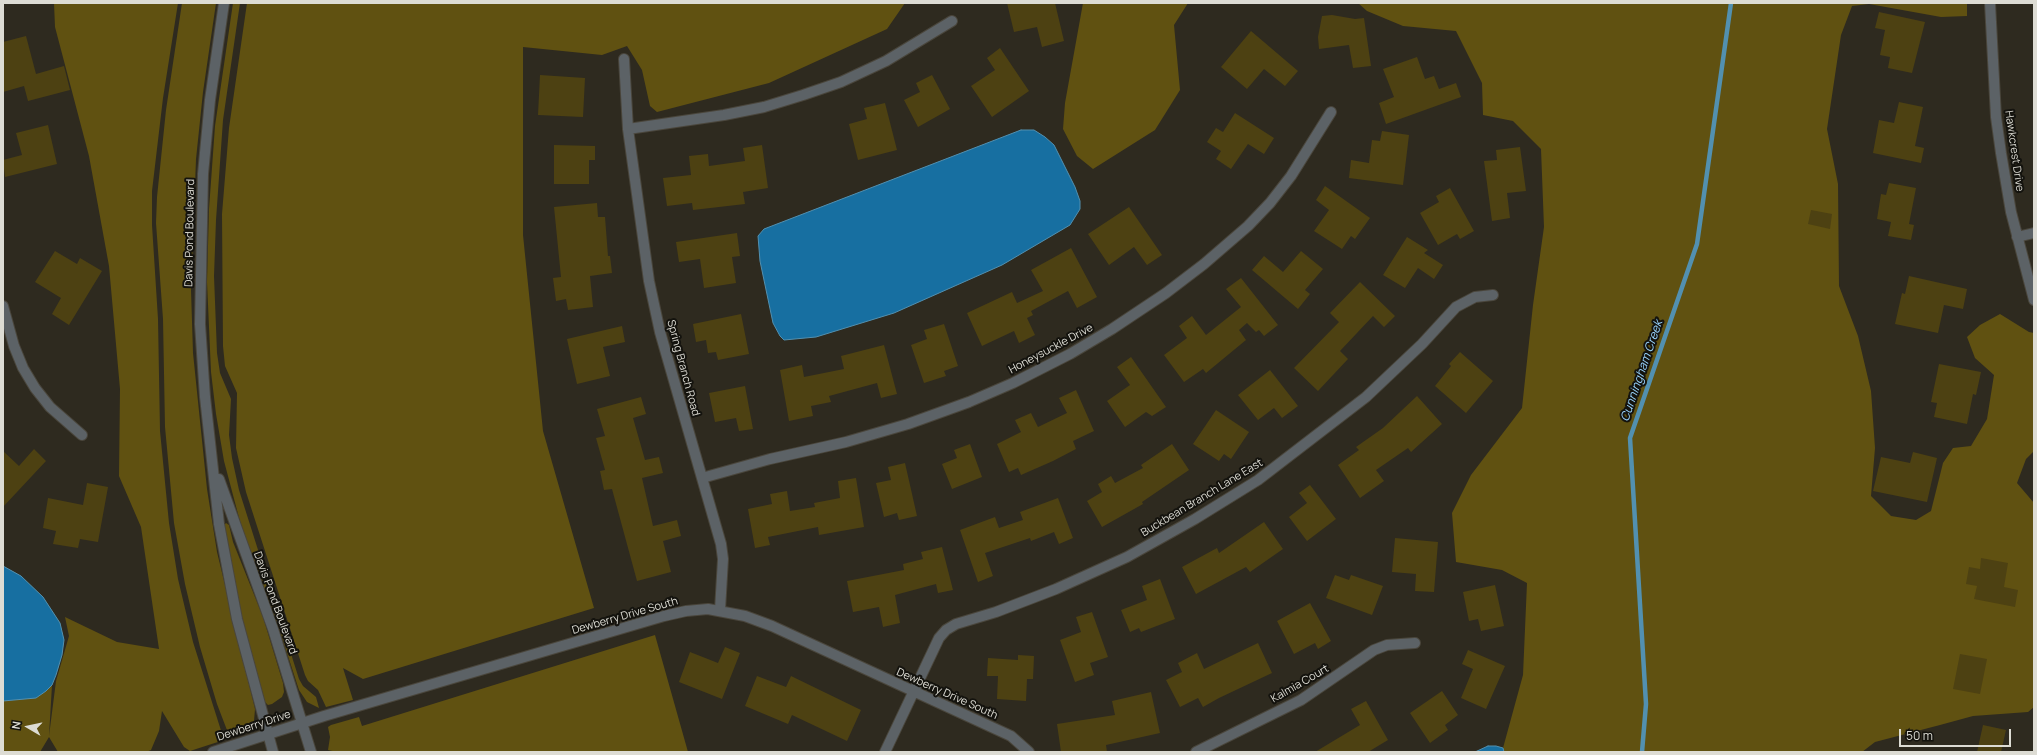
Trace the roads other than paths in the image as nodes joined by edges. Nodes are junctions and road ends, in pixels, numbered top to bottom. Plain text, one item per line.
1 (224, 3) edge
2 (1990, 3) edge
3 (952, 21) dead end
4 (624, 59) dead end
5 (1331, 112) dead end
6 (628, 129) junction
7 (2034, 233) edge
8 (2017, 237) junction
9 (1494, 295) dead end
10 (2034, 300) edge
11 (3, 306) edge
12 (82, 434) dead end
13 (214, 464) junction
14 (702, 478) junction
15 (720, 610) junction
16 (1415, 643) dead end
17 (913, 691) junction
18 (302, 723) junction
19 (268, 735) junction
20 (213, 752) edge
21 (273, 752) edge
22 (311, 752) edge
23 (885, 752) edge
24 (1029, 752) edge
25 (1196, 752) edge

1 - 13 street, Davis Pond Boulevard
2 - 8 street, Hawkcrest Drive
3 - 6 street
4 - 6 street, Spring Branch Road
5 - 14 street, Honeysuckle Drive
6 - 14 street, Spring Branch Road
7 - 8 street
8 - 10 street, Hawkcrest Drive
9 - 17 street, Buckbean Branch Lane East
11 - 12 street
13 - 18 street, Davis Pond Boulevard
13 - 19 street, Davis Pond Boulevard
14 - 15 street, Spring Branch Road
15 - 17 street, Dewberry Drive South
15 - 18 street, Dewberry Drive South
16 - 25 street, Kalmia Court
17 - 23 street, Buckbean Branch Lane East
17 - 24 street, Dewberry Drive South
18 - 19 street, Dewberry Drive
18 - 22 street, Davis Pond Boulevard
19 - 20 street, Dewberry Drive
19 - 21 street, Davis Pond Boulevard

